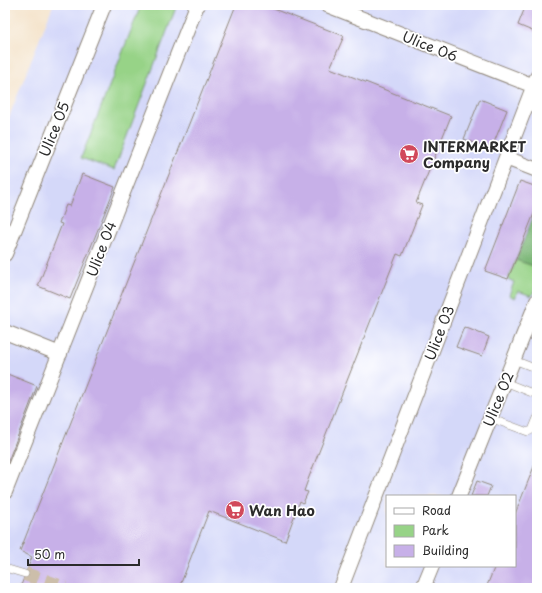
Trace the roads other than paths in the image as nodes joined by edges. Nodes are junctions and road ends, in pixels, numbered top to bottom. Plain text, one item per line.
1 (104, 5) edge
2 (197, 5) edge
3 (327, 5) edge
4 (535, 82) edge
5 (506, 158) junction
6 (537, 170) edge
7 (5, 254) edge
8 (537, 302) edge
9 (532, 328) edge
10 (5, 332) edge
11 (60, 354) junction
12 (514, 360) junction
13 (537, 369) edge
14 (505, 382) junction
15 (537, 395) edge
16 (490, 418) junction
17 (537, 418) edge
18 (5, 492) edge
19 (460, 495) edge
20 (432, 567) edge
21 (5, 568) edge
22 (25, 574) tunnel mouth
23 (341, 588) edge
24 (423, 588) edge

1 - 7 street, Ulice 05
2 - 11 street, Ulice 04
3 - 4 street, Ulice 06
4 - 5 street, Ulice 03
5 - 6 street
5 - 23 street, Ulice 03
8 - 9 street, Ulice 02
9 - 12 street, Ulice 02
10 - 11 street
11 - 18 street, Ulice 04
12 - 13 lane
12 - 14 street, Ulice 02
14 - 15 lane
14 - 16 street, Ulice 02
16 - 17 lane
16 - 19 street, Ulice 02
20 - 24 street
21 - 22 lane

